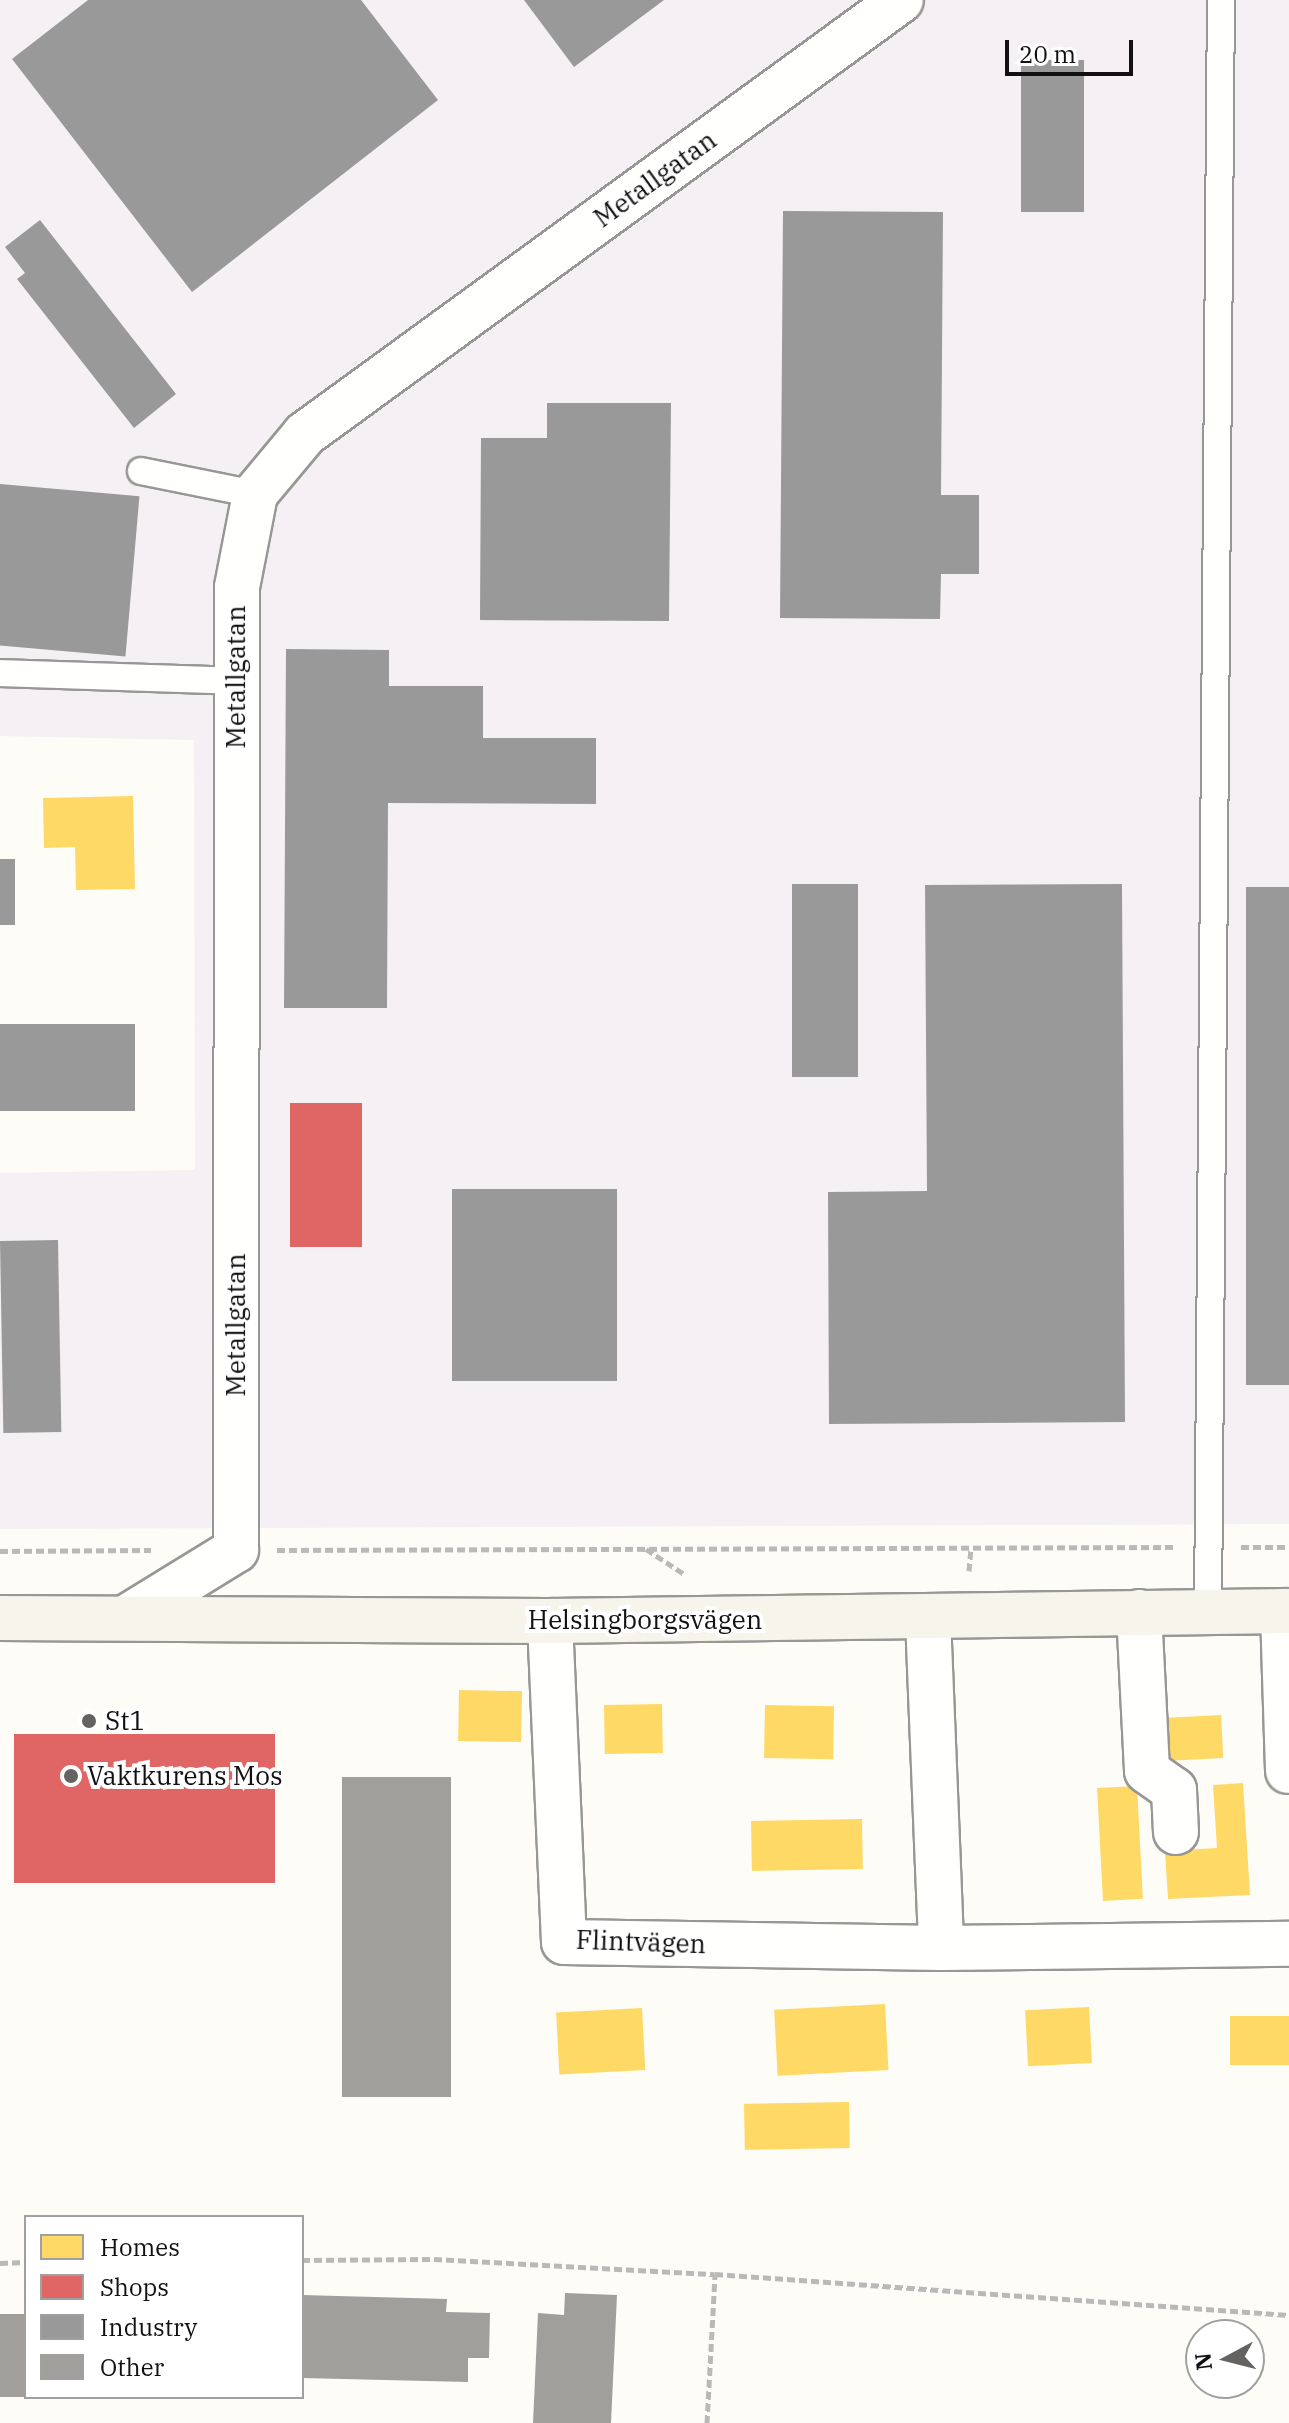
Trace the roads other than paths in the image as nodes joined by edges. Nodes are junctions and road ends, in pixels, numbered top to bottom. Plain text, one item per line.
1 (901, 0) edge
2 (1221, 0) edge
3 (141, 471) dead end
4 (255, 494) junction
5 (0, 673) edge
6 (236, 681) junction
7 (1286, 1611) edge
8 (1139, 1612) junction
9 (1208, 1612) junction
10 (127, 1617) junction
11 (0, 1618) edge
12 (928, 1618) junction
13 (550, 1621) junction
14 (1288, 1771) edge
15 (1176, 1832) dead end
16 (1289, 1944) edge
17 (941, 1948) junction

1 - 4 street, Metallgatan
2 - 9 lane
3 - 4 lane
4 - 6 street, Metallgatan
5 - 6 lane
6 - 10 street, Metallgatan
7 - 9 main road, Helsingborgsvägen
7 - 14 street
8 - 9 main road, Helsingborgsvägen
8 - 12 main road, Helsingborgsvägen
8 - 15 street
10 - 11 main road, Helsingborgsvägen
10 - 13 main road, Helsingborgsvägen
12 - 13 main road, Helsingborgsvägen
12 - 17 street
13 - 17 street, Flintvägen
16 - 17 street, Flintvägen

